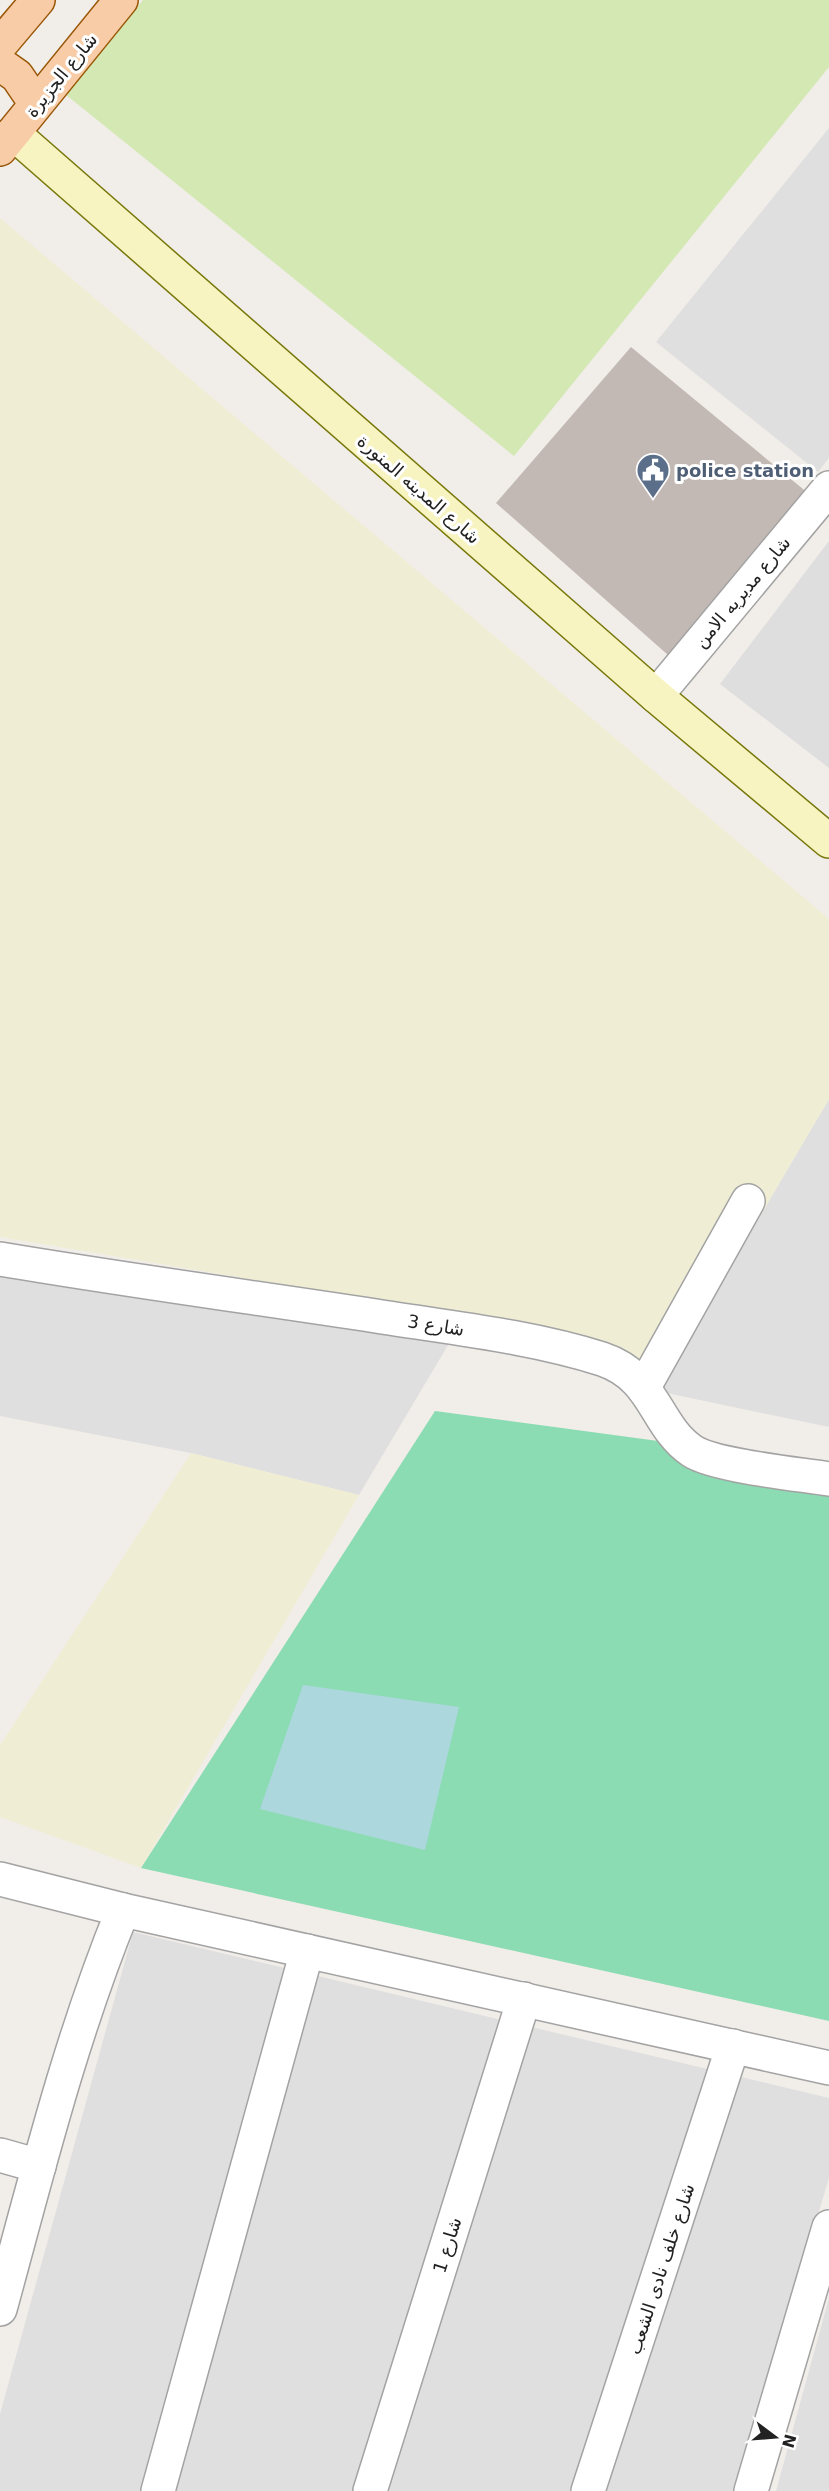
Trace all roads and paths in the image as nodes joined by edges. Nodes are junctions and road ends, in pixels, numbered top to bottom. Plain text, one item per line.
1 (38, 0) edge
2 (121, 0) edge
3 (0, 45) edge
4 (0, 64) edge
5 (36, 104) junction
6 (7, 141) edge
7 (829, 488) edge
8 (656, 696) junction
9 (829, 841) edge
10 (748, 1201) dead end
11 (0, 1259) edge
12 (644, 1387) junction
13 (829, 1479) edge
14 (0, 1879) edge
15 (123, 1910) junction
16 (307, 1951) junction
17 (524, 2000) junction
18 (733, 2046) junction
19 (829, 2068) edge
20 (0, 2155) edge
21 (39, 2166) junction
22 (829, 2227) edge
23 (0, 2309) edge
24 (158, 2491) edge
25 (370, 2491) edge
26 (588, 2491) edge
27 (751, 2491) edge

1 - 3 main road
2 - 5 main road, شارع الجزيرة
4 - 5 main road
5 - 6 main road, شارع الجزيرة
6 - 8 main road, شارع المدينه المنورة
7 - 8 street, شارع مديريه الامن
8 - 9 main road, شارع المدينه المنورة
10 - 12 street
11 - 12 street, شارع 3
12 - 13 street, شارع 3
14 - 15 street
15 - 16 street
15 - 21 street
16 - 17 street
16 - 24 street
17 - 18 street
17 - 25 street, شارع 1
18 - 19 street
18 - 26 street, شارع خلف نادى الشعب
20 - 21 street
21 - 23 street
22 - 27 street

